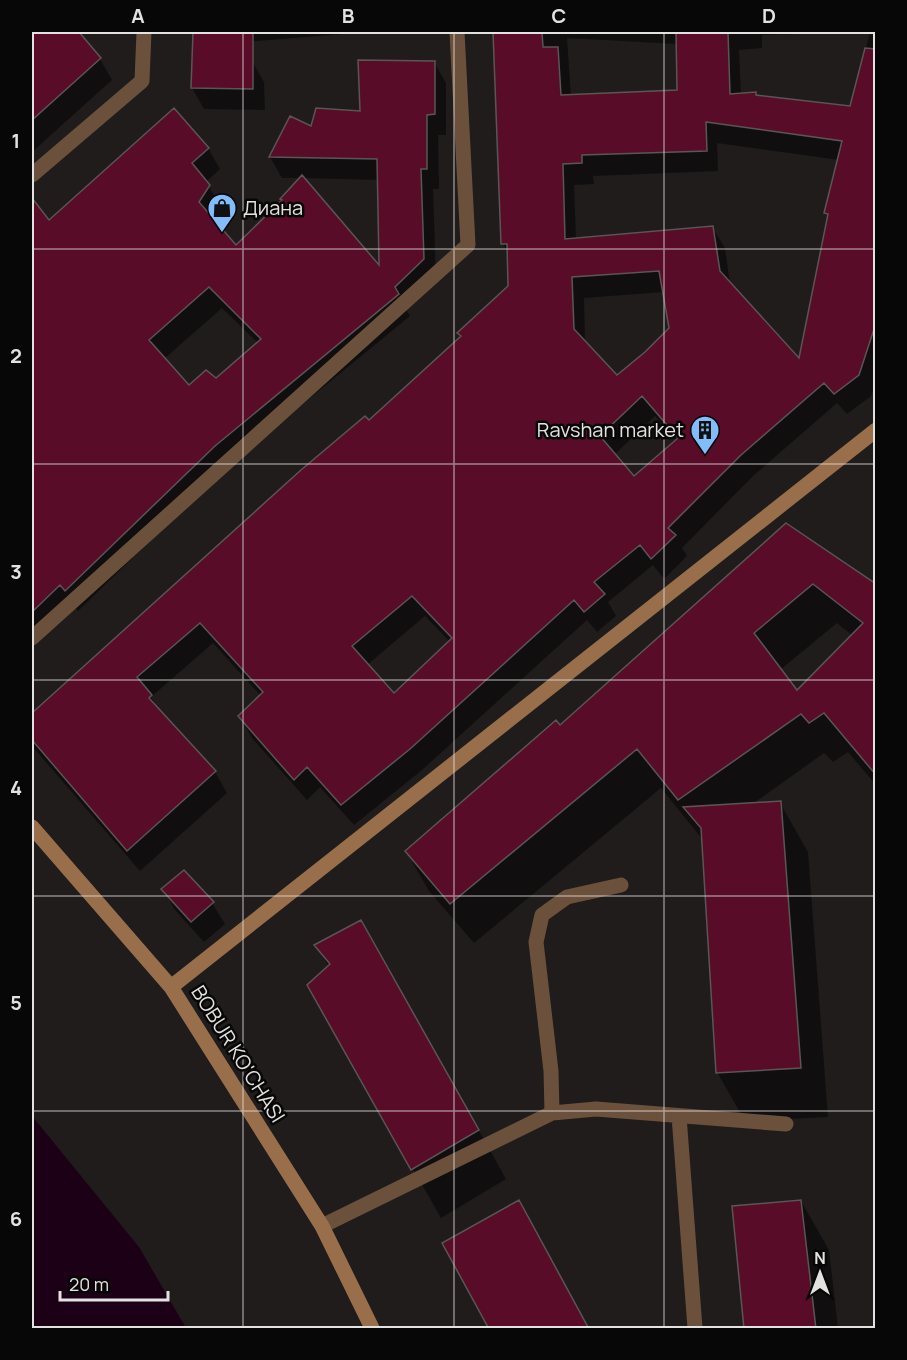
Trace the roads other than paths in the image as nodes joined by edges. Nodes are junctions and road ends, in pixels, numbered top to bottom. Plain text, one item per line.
1 (144, 32) edge
2 (457, 32) edge
3 (32, 175) edge
4 (876, 430) edge
5 (32, 638) edge
6 (32, 827) edge
7 (621, 885) dead end
8 (171, 987) junction
9 (552, 1113) junction
10 (680, 1116) junction
11 (786, 1124) dead end
12 (322, 1226) junction
13 (372, 1329) edge
14 (695, 1329) edge

1 - 3 lane
2 - 5 lane
4 - 8 street
6 - 8 street, BOBUR KO'CHASI
7 - 9 lane
8 - 12 street, BOBUR KO'CHASI
9 - 10 lane
9 - 12 lane
10 - 11 lane
10 - 14 lane
12 - 13 street, BOBUR KO'CHASI

